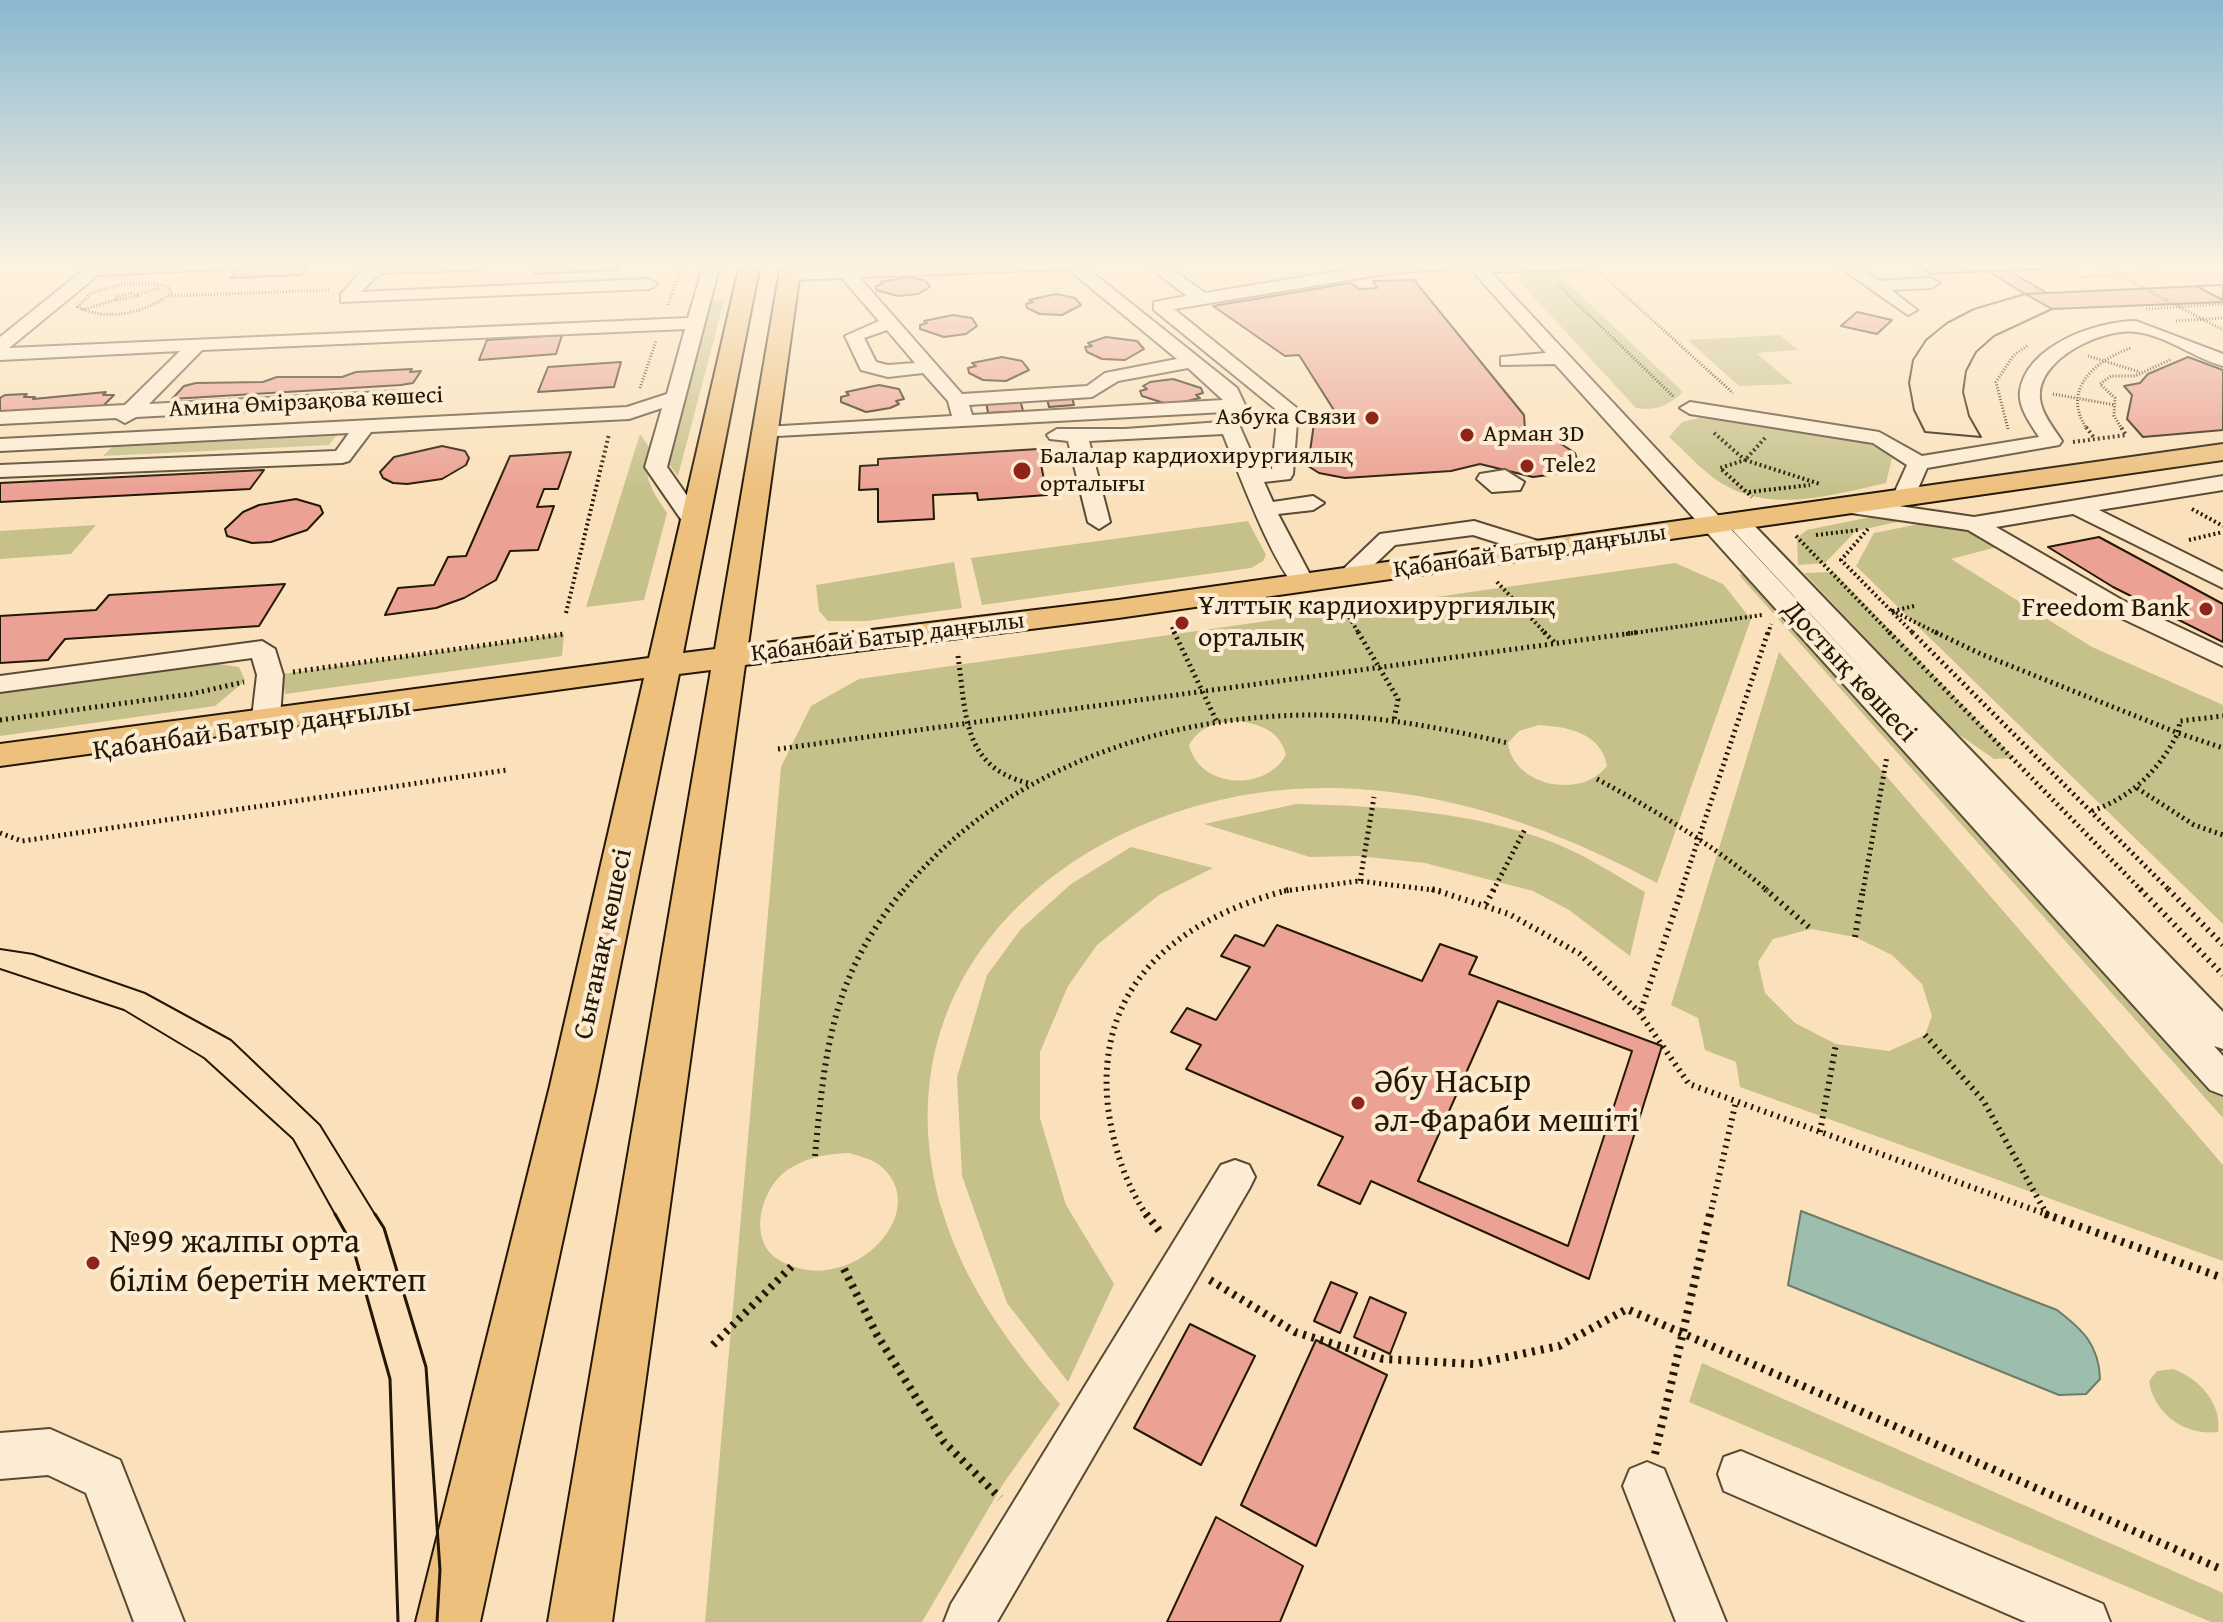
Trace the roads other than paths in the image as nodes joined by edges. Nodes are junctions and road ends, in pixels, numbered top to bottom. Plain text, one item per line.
1 (267, 340) edge
2 (691, 340) edge
3 (721, 340) edge
4 (779, 340) edge
5 (856, 340) edge
6 (905, 340) edge
7 (1166, 340) edge
8 (1202, 340) edge
9 (1545, 340) edge
10 (1559, 340) edge
11 (2081, 340) edge
12 (2170, 340) edge
13 (197, 345) junction
14 (0, 354) edge
15 (399, 355) dead end
16 (1560, 358) junction
17 (2223, 360) edge
18 (1193, 361) junction
19 (1508, 361) dead end
20 (180, 364) junction
21 (929, 367) junction
22 (0, 373) edge
23 (402, 397) dead end
24 (676, 397) junction
25 (957, 400) junction
26 (1683, 403) road end
27 (1235, 405) junction
28 (131, 412) junction
29 (618, 417) junction
30 (0, 418) edge
31 (964, 421) junction
32 (365, 426) junction
33 (1230, 427) junction
34 (765, 433) junction
35 (1077, 434) junction
36 (665, 436) junction
37 (100, 440) junction
38 (869, 444) dead end
39 (0, 445) edge
40 (2223, 452) edge
41 (1918, 463) junction
42 (0, 471) edge
43 (1252, 477) junction
44 (2223, 483) edge
45 (1903, 498) junction
46 (1313, 503) dead end
47 (2076, 507) junction
48 (1267, 509) junction
49 (1736, 516) junction
50 (1859, 518) junction
51 (1099, 522) dead end
52 (695, 523) junction
53 (1974, 524) junction
54 (2223, 581) edge
55 (1303, 584) junction
56 (731, 658) junction
57 (2223, 658) edge
58 (665, 666) junction
59 (550, 680) junction
60 (0, 684) edge
61 (266, 718) junction
62 (0, 755) edge
63 (0, 766) edge
64 (2218, 1058) edge
65 (1235, 1177) dead end
66 (0, 1456) edge
67 (1741, 1474) dead end
68 (1647, 1486) road end
69 (159, 1622) edge
70 (448, 1622) edge
71 (580, 1622) edge
72 (969, 1622) edge
73 (1701, 1622) edge
74 (2085, 1622) edge

1 - 13 street
2 - 24 street
3 - 52 main road, Сығанақ көшесі
4 - 34 main road
5 - 21 street
6 - 21 street
7 - 18 street
8 - 43 street
9 - 16 street, Достық көшесі
10 - 49 street, Достық көшесі
11 - 41 street
12 - 17 street
13 - 14 street
13 - 20 street
15 - 20 street
16 - 19 street
16 - 49 street, Достық көшесі
18 - 25 street
18 - 27 street
20 - 22 street
20 - 28 street
21 - 25 street
23 - 28 street
24 - 29 street, Амина Өмірзақова көшесі
24 - 36 street
25 - 31 street
26 - 41 street
27 - 31 street
27 - 33 street
28 - 30 street
28 - 37 street
29 - 32 street, Амина Өмірзақова көшесі
29 - 36 street
31 - 34 street
32 - 37 street, Амина Өмірзақова көшесі
32 - 42 street
33 - 35 street
33 - 43 street
34 - 56 main road
35 - 38 street
35 - 51 street
36 - 52 street
37 - 39 street, Амина Өмірзақова көшесі
40 - 45 main road, Қабанбай Батыр даңғылы
41 - 45 street
43 - 48 street
44 - 47 street
45 - 50 main road, Қабанбай Батыр даңғылы
46 - 48 street
47 - 53 street
47 - 54 street
48 - 55 street
49 - 50 main road, Қабанбай Батыр даңғылы
49 - 55 main road, Қабанбай Батыр даңғылы
49 - 64 street, Достық көшесі
50 - 53 street
52 - 58 main road, Сығанақ көшесі
53 - 57 street
55 - 56 main road, Қабанбай Батыр даңғылы
56 - 58 main road, Қабанбай Батыр даңғылы
56 - 71 main road
58 - 59 main road, Қабанбай Батыр даңғылы
58 - 70 main road, Сығанақ көшесі
59 - 61 main road, Қабанбай Батыр даңғылы
59 - 63 main road, Қабанбай Батыр даңғылы
60 - 61 street
61 - 62 main road, Қабанбай Батыр даңғылы
65 - 72 street
66 - 69 street
67 - 74 street
68 - 73 street

